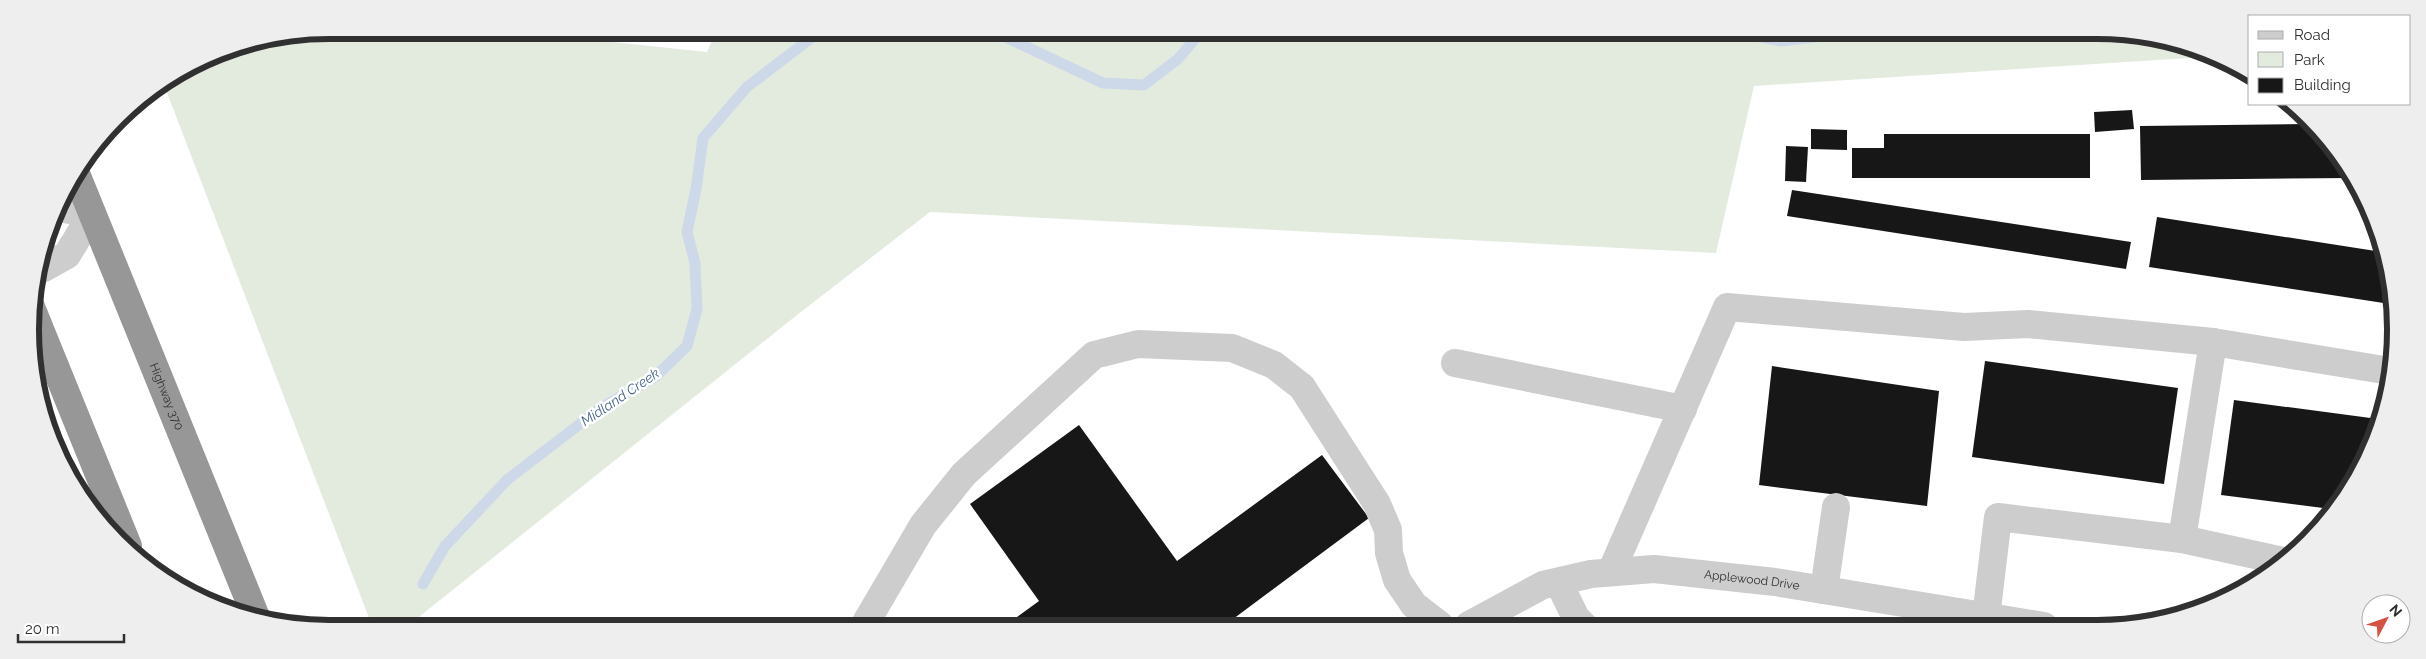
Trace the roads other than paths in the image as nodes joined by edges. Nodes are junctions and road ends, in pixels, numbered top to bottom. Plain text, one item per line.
1 (79, 182) edge
2 (65, 209) edge
3 (92, 214) junction
4 (46, 267) edge
5 (39, 327) edge
6 (2213, 342) junction
7 (1455, 363) dead end
8 (2385, 370) edge
9 (1683, 408) junction
10 (1836, 507) dead end
11 (123, 534) edge
12 (2182, 539) junction
13 (2274, 559) edge
14 (1612, 572) junction
15 (1559, 582) junction
16 (1824, 590) junction
17 (253, 610) edge
18 (867, 620) edge
19 (1434, 620) edge
20 (1478, 620) edge
21 (1578, 620) edge
22 (1973, 620) edge
23 (1983, 620) edge

1 - 3 highway, Highway 370
2 - 3 street
3 - 4 street
3 - 17 highway, Highway 370
5 - 11 highway
6 - 8 street
6 - 9 street
6 - 12 street
7 - 9 street
9 - 14 street
10 - 16 street
12 - 13 street
12 - 23 street
14 - 15 street, Applewood Drive
14 - 16 street, Applewood Drive
15 - 20 street, Applewood Drive
15 - 21 street
16 - 22 street, Applewood Drive
18 - 19 street

